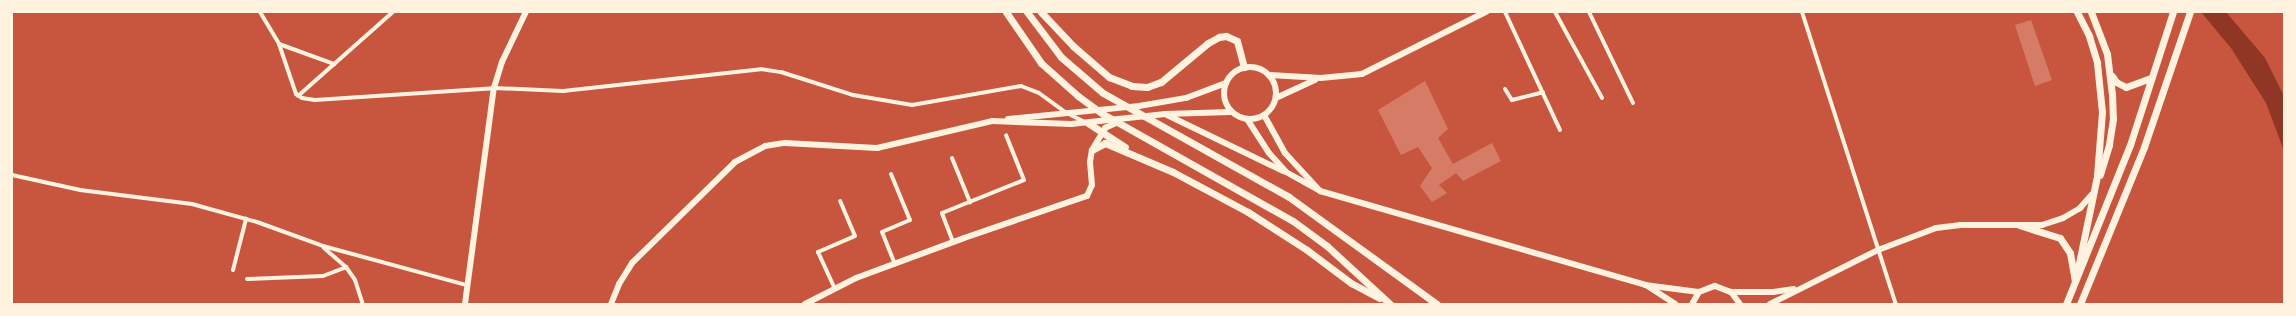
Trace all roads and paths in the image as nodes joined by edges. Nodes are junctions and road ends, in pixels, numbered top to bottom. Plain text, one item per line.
1 (260, 12) edge
2 (393, 12) edge
3 (526, 12) edge
4 (1006, 12) edge
5 (1027, 12) edge
6 (1041, 12) edge
7 (1486, 12) edge
8 (1505, 12) edge
9 (1555, 12) edge
10 (1589, 12) edge
11 (1802, 12) edge
12 (2077, 12) edge
13 (2091, 12) edge
14 (2173, 12) edge
15 (2190, 12) edge
16 (279, 44) junction
17 (334, 64) junction
18 (1244, 67) junction
19 (1269, 74) junction
20 (2111, 75) junction
21 (1320, 78) junction
22 (2152, 78) junction
23 (1226, 83) junction
24 (494, 88) junction
25 (1505, 89) dead end
26 (1543, 92) junction
27 (298, 96) junction
28 (1276, 98) junction
29 (1602, 98) dead end
30 (1633, 103) dead end
31 (1064, 112) junction
32 (1231, 112) junction
33 (1165, 114) junction
34 (1264, 115) junction
35 (1247, 119) junction
36 (992, 120) junction
37 (1125, 120) junction
38 (1088, 123) junction
39 (1560, 130) dead end
40 (1102, 132) junction
41 (1006, 135) dead end
42 (1092, 150) junction
43 (952, 158) dead end
44 (1143, 159) junction
45 (1286, 172) junction
46 (891, 174) dead end
47 (12, 176) edge
48 (1320, 191) junction
49 (2092, 194) junction
50 (840, 201) dead end
51 (970, 202) junction
52 (246, 219) junction
53 (2019, 225) junction
54 (953, 242) junction
55 (323, 246) junction
56 (1878, 250) junction
57 (895, 264) junction
58 (346, 266) junction
59 (233, 270) dead end
60 (247, 279) dead end
61 (2075, 282) junction
62 (1645, 284) junction
63 (467, 285) junction
64 (1800, 288) junction
65 (835, 289) junction
66 (1699, 292) junction
67 (1732, 292) junction
68 (363, 304) edge
69 (465, 304) edge
70 (611, 304) edge
71 (805, 304) edge
72 (1390, 304) edge
73 (1437, 304) edge
74 (1675, 304) edge
75 (1692, 304) edge
76 (1740, 304) edge
77 (1770, 304) edge
78 (1896, 304) edge
79 (2066, 304) edge
80 (2080, 304) edge

1 - 16 street
2 - 17 street
3 - 24 street
4 - 72 highway
5 - 73 highway
6 - 18 highway
7 - 21 street
8 - 26 street
9 - 29 street
10 - 30 street
11 - 56 street
12 - 49 highway
13 - 20 highway
14 - 22 highway
15 - 80 highway
16 - 17 street
16 - 27 street
17 - 27 street
18 - 19 main road
18 - 23 main road
19 - 21 street
19 - 28 main road
20 - 22 highway
20 - 49 highway
21 - 28 street
22 - 61 highway
23 - 31 main road
23 - 32 main road
24 - 27 street
24 - 31 street
24 - 63 street
25 - 26 street
26 - 39 street
28 - 34 main road
31 - 36 main road
31 - 38 street
32 - 33 main road
32 - 35 main road
33 - 37 main road
33 - 45 main road
34 - 35 main road
34 - 48 main road
35 - 45 main road
36 - 38 main road
36 - 70 main road
37 - 38 main road
37 - 40 main road
38 - 40 highway
40 - 42 main road
40 - 44 highway
41 - 51 street
42 - 44 highway
42 - 54 main road
43 - 51 street
44 - 72 highway
45 - 48 main road
46 - 57 street
47 - 52 street
48 - 62 main road
49 - 53 main road
49 - 61 highway
50 - 65 street
51 - 54 street
52 - 55 street
52 - 59 street
53 - 56 main road
53 - 61 highway
54 - 57 main road
55 - 58 street
55 - 63 street
56 - 64 main road
56 - 78 street
57 - 65 main road
58 - 60 street
58 - 68 street
61 - 79 highway
62 - 66 main road
62 - 74 main road
63 - 69 street
64 - 67 main road
64 - 77 main road
65 - 71 main road
66 - 67 main road
66 - 75 main road
67 - 76 main road

